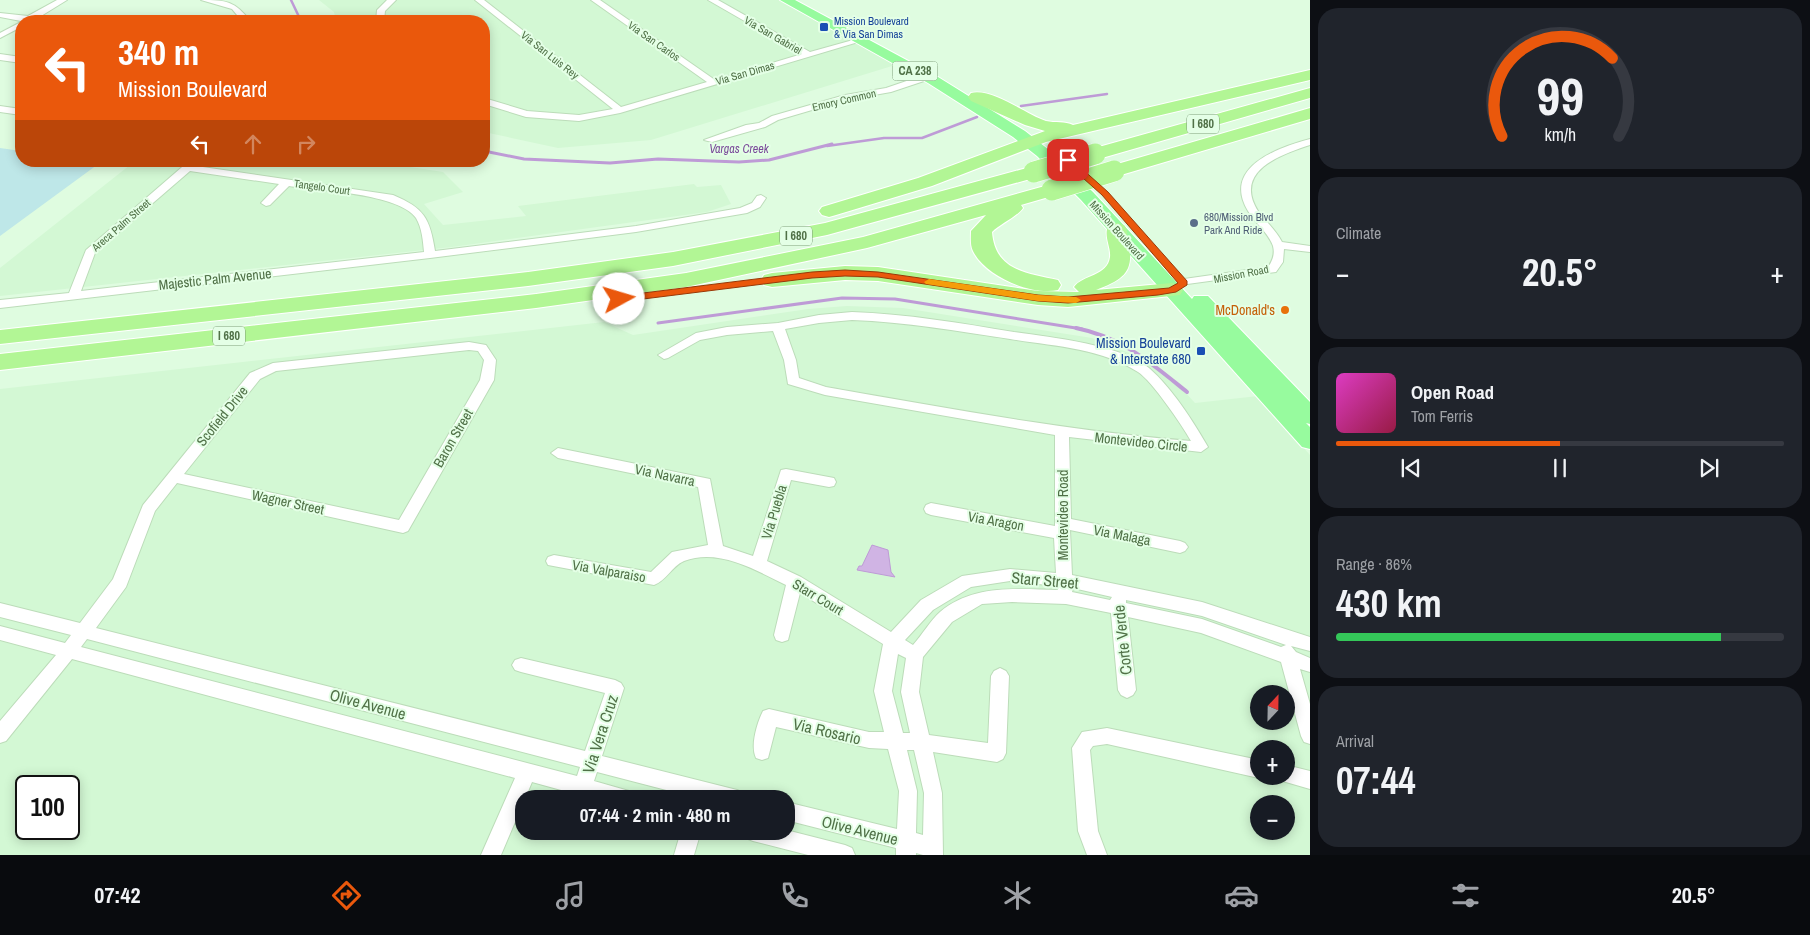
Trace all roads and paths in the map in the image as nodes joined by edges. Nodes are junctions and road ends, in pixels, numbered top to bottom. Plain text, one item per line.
1 (63, 0) edge
2 (205, 0) edge
3 (392, 0) edge
4 (479, 0) edge
5 (595, 0) edge
6 (712, 0) edge
7 (786, 0) edge
8 (801, 0) edge
9 (0, 15) edge
10 (37, 15) edge
11 (242, 15) edge
12 (381, 15) edge
13 (15, 18) edge
14 (15, 27) edge
15 (0, 36) edge
16 (865, 39) junction
17 (809, 55) junction
18 (0, 57) edge
19 (15, 59) edge
20 (1310, 74) edge
21 (926, 77) junction
22 (714, 83) junction
23 (1310, 93) edge
24 (977, 97) junction
25 (490, 103) edge
26 (0, 109) edge
27 (620, 110) junction
28 (15, 111) edge
29 (1310, 113) edge
30 (1096, 125) junction
31 (709, 140) dead end
32 (1035, 140) junction
33 (1310, 142) edge
34 (189, 167) edge
35 (202, 167) edge
36 (287, 182) junction
37 (1052, 190) junction
38 (761, 198) dead end
39 (266, 203) dead end
40 (1116, 229) junction
41 (1278, 245) junction
42 (1310, 249) edge
43 (430, 255) junction
44 (1173, 285) junction
45 (1085, 287) junction
46 (74, 295) junction
47 (316, 302) junction
48 (0, 304) edge
49 (458, 310) junction
50 (778, 327) junction
51 (0, 337) edge
52 (482, 348) joint
53 (664, 354) dead end
54 (0, 362) edge
55 (1310, 416) edge
56 (1062, 433) junction
57 (1310, 442) edge
58 (558, 452) dead end
59 (174, 477) junction
60 (829, 482) dead end
61 (931, 509) dead end
62 (403, 527) joint
63 (1062, 528) junction
64 (1180, 547) dead end
65 (716, 550) junction
66 (554, 561) dead end
67 (758, 564) junction
68 (795, 582) junction
69 (1065, 588) junction
70 (1116, 590) junction
71 (1118, 608) junction
72 (0, 610) edge
73 (84, 631) junction
74 (0, 633) edge
75 (782, 634) dead end
76 (1283, 637) junction
77 (892, 642) junction
78 (1310, 644) edge
79 (69, 651) junction
80 (915, 655) junction
81 (1289, 658) junction
82 (521, 665) dead end
83 (1310, 665) edge
84 (1000, 676) dead end
85 (1127, 690) dead end
86 (0, 735) edge
87 (1310, 736) edge
88 (921, 742) junction
89 (897, 743) junction
90 (762, 752) dead end
91 (592, 763) junction
92 (1250, 766) edge
93 (527, 772) junction
94 (1295, 776) edge
95 (1310, 780) edge
96 (583, 787) junction
97 (594, 790) edge
98 (686, 790) edge
99 (795, 814) edge
100 (688, 840) edge
101 (788, 840) edge
102 (906, 848) edge
103 (933, 851) edge
104 (491, 855) edge
105 (684, 855) edge
106 (845, 855) edge
107 (1097, 855) edge

1 - 10 street
2 - 11 street
3 - 12 street
4 - 27 street, Via San Luis Rey
5 - 22 street, Via San Carlos
6 - 17 street, Via San Gabriel
7 - 16 main road, Mission Boulevard / CA 238
8 - 16 main road, Mission Boulevard / CA 238
9 - 13 street
14 - 15 street
16 - 17 street, Via San Dimas
16 - 21 main road, Mission Boulevard / CA 238
16 - 24 main road, Mission Boulevard / CA 238
17 - 22 street, Via San Dimas
18 - 19 street
20 - 30 highway
21 - 31 street, Emory Common
21 - 32 main road, Mission Boulevard / CA 238
22 - 27 street, Via San Dimas
23 - 47 highway, I 680, bridge
24 - 30 highway
24 - 32 main road, Mission Boulevard / CA 238
25 - 27 street, Via San Dimas
26 - 28 street
29 - 37 highway, I 680, bridge
30 - 32 highway
32 - 40 main road, Mission Boulevard / CA 238
32 - 44 main road, Mission Boulevard / CA 238
32 - 47 highway
33 - 41 street, Mission Road
34 - 46 street, Areca Palm Street
35 - 36 street, Tangelo Court
36 - 39 street
36 - 43 street, Tangelo Court
37 - 45 highway
37 - 49 highway, I 680
38 - 43 street, Majestic Palm Avenue
40 - 44 main road, Mission Boulevard / CA 238
40 - 45 highway
41 - 42 street
41 - 44 street, Mission Road
43 - 46 street, Majestic Palm Avenue
44 - 45 highway
44 - 49 highway
44 - 55 main road, Mission Boulevard
44 - 57 main road, Mission Boulevard
46 - 48 street, Majestic Palm Avenue
47 - 51 highway, I 680
49 - 54 highway, I 680
50 - 53 street
50 - 56 street, Montevideo Circle
50 - 56 street, Montevideo Circle
52 - 59 street, Scofield Drive
52 - 62 street, Baron Street
56 - 63 street, Montevideo Road
58 - 65 street, Via Navarra
59 - 62 street, Wagner Street
59 - 73 street, Scofield Drive
60 - 67 street, Via Puebla
61 - 63 street, Via Aragon
63 - 64 street, Via Malaga
63 - 69 street, Montevideo Road
65 - 66 street, Via Valparaiso
65 - 67 street, Starr Court
67 - 68 street, Starr Court
68 - 75 street
68 - 77 street, Starr Court
69 - 70 street, Starr Street
69 - 71 street, Starr Street
69 - 77 street, Starr Street
69 - 80 street, Starr Street
70 - 71 street, Corte Verde
70 - 76 street, Starr Street
71 - 81 street, Starr Street
71 - 85 street, Corte Verde
72 - 73 street, Olive Avenue
73 - 79 street, Scofield Drive
73 - 91 street, Olive Avenue
74 - 79 street, Olive Avenue
76 - 78 street, Starr Street
76 - 81 street
77 - 80 street, Starr Court
77 - 89 street
79 - 86 street, Scofield Drive
79 - 93 street, Olive Avenue
80 - 88 street
81 - 83 street, Starr Street
81 - 87 street
82 - 91 street, Via Vera Cruz
84 - 88 street, Via Rosario
88 - 89 street, Via Rosario
88 - 103 street
89 - 90 street, Via Rosario
89 - 102 street
91 - 96 street, Via Vera Cruz
91 - 98 street, Olive Avenue
92 - 107 street
93 - 96 street, Olive Avenue
93 - 104 street
94 - 95 street
96 - 97 street, Olive Avenue
99 - 102 street, Olive Avenue
100 - 105 street
101 - 106 street, Olive Avenue
102 - 103 street, Olive Avenue

